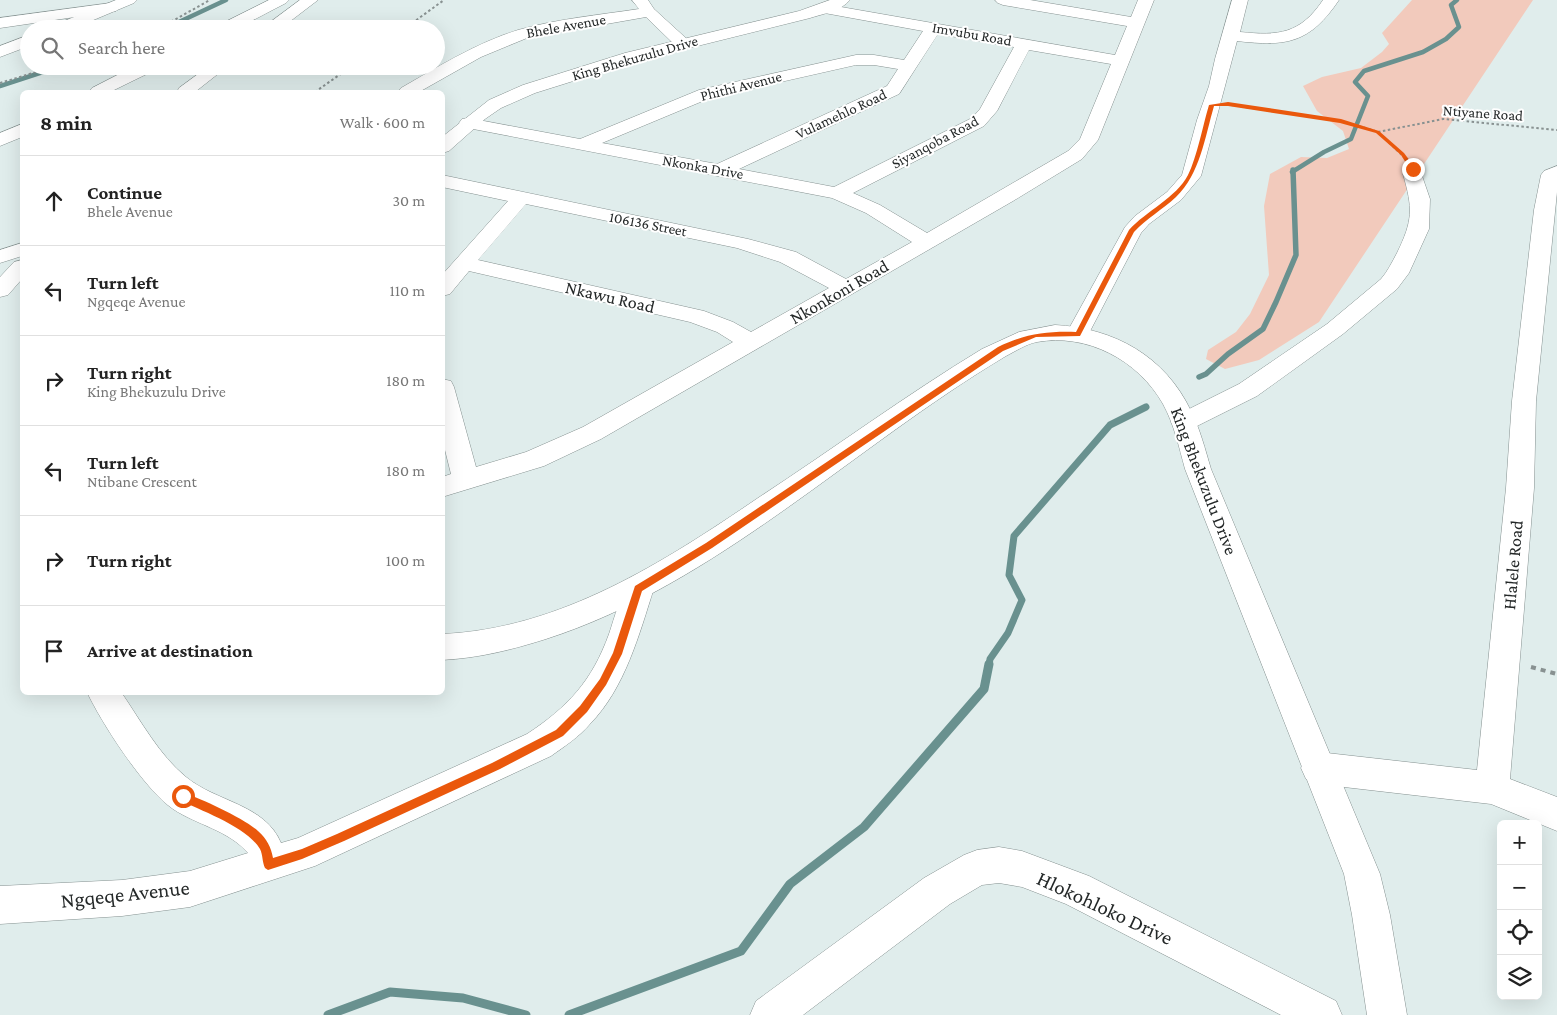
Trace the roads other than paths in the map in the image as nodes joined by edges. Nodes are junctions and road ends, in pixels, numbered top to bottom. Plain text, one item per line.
1 (130, 0) edge
2 (280, 0) edge
3 (310, 0) edge
4 (842, 0) edge
5 (1003, 0) edge
6 (1146, 0) edge
7 (1240, 0) edge
8 (1330, 0) edge
9 (1054, 4) edge
10 (644, 6) edge
11 (111, 8) junction
12 (824, 9) junction
13 (28, 20) edge
14 (81, 20) edge
15 (241, 20) edge
16 (282, 20) edge
17 (20, 21) edge
18 (1136, 23) junction
19 (0, 24) edge
20 (934, 27) junction
21 (1231, 36) junction
22 (682, 43) junction
23 (1025, 43) junction
24 (20, 44) edge
25 (0, 52) edge
26 (1120, 61) junction
27 (909, 66) junction
28 (445, 70) edge
29 (131, 75) edge
30 (208, 75) edge
31 (437, 75) edge
32 (102, 90) edge
33 (188, 90) edge
34 (411, 90) edge
35 (468, 124) junction
36 (20, 131) edge
37 (0, 140) edge
38 (445, 144) edge
39 (580, 145) junction
40 (1410, 168) road end
41 (721, 170) junction
42 (1557, 172) edge
43 (445, 182) edge
44 (838, 193) junction
45 (522, 198) junction
46 (927, 242) junction
47 (20, 250) edge
48 (0, 257) edge
49 (464, 264) junction
50 (20, 269) edge
51 (445, 286) edge
52 (846, 288) junction
53 (0, 290) edge
54 (1078, 334) junction
55 (751, 343) junction
56 (445, 411) edge
57 (1184, 422) junction
58 (454, 483) edge
59 (638, 588) junction
60 (445, 647) edge
61 (105, 695) edge
62 (1318, 768) junction
63 (1492, 788) junction
64 (1557, 814) edge
65 (268, 864) junction
66 (0, 905) edge
67 (770, 1015) edge
68 (1322, 1015) edge
69 (1386, 1015) edge

1 - 11 street
2 - 15 street
3 - 16 street
4 - 12 street, King Bhekuzulu Drive
5 - 9 street
6 - 18 street, Nkonkoni Road
7 - 21 street
8 - 21 street
9 - 18 street
10 - 22 street
10 - 28 street, Bhele Avenue
11 - 13 street
11 - 14 street
12 - 20 street, Imvubu Road
12 - 22 street, King Bhekuzulu Drive
17 - 19 street
18 - 26 street, Nkonkoni Road
20 - 23 street, Imvubu Road
20 - 27 street, Vulamehlo Road
21 - 54 street
22 - 35 street, King Bhekuzulu Drive
23 - 26 street, Imvubu Road
23 - 44 street, Siyanqoba Road
24 - 25 street
26 - 46 street, Nkonkoni Road
27 - 39 street, Phithi Avenue
27 - 41 street, Vulamehlo Road
29 - 32 street
30 - 33 street
31 - 34 street, Bhele Avenue
35 - 38 street, King Bhekuzulu Drive
35 - 39 street, Nkonka Drive
36 - 37 street
39 - 41 street, Nkonka Drive
40 - 57 street
41 - 44 street, Nkonka Drive
42 - 63 street, Hlalele Road
43 - 45 street, 106136 Street
44 - 46 street, Nkonka Drive
45 - 49 street
45 - 52 street, 106136 Street
46 - 52 street, Nkonkoni Road
47 - 48 street
49 - 51 street
49 - 55 street, Nkawu Road
50 - 53 street
52 - 55 street, Nkonkoni Road
54 - 57 street, King Bhekuzulu Drive
54 - 59 street, King Bhekuzulu Drive
55 - 58 street, Nkonkoni Road
56 - 58 street
57 - 62 street, King Bhekuzulu Drive
59 - 60 street, King Bhekuzulu Drive
59 - 65 street, Ngqeqe Avenue
61 - 65 street
62 - 63 street
62 - 69 street, King Bhekuzulu Drive
63 - 64 street
65 - 66 street, Ngqeqe Avenue
67 - 68 street, Hlokohloko Drive

